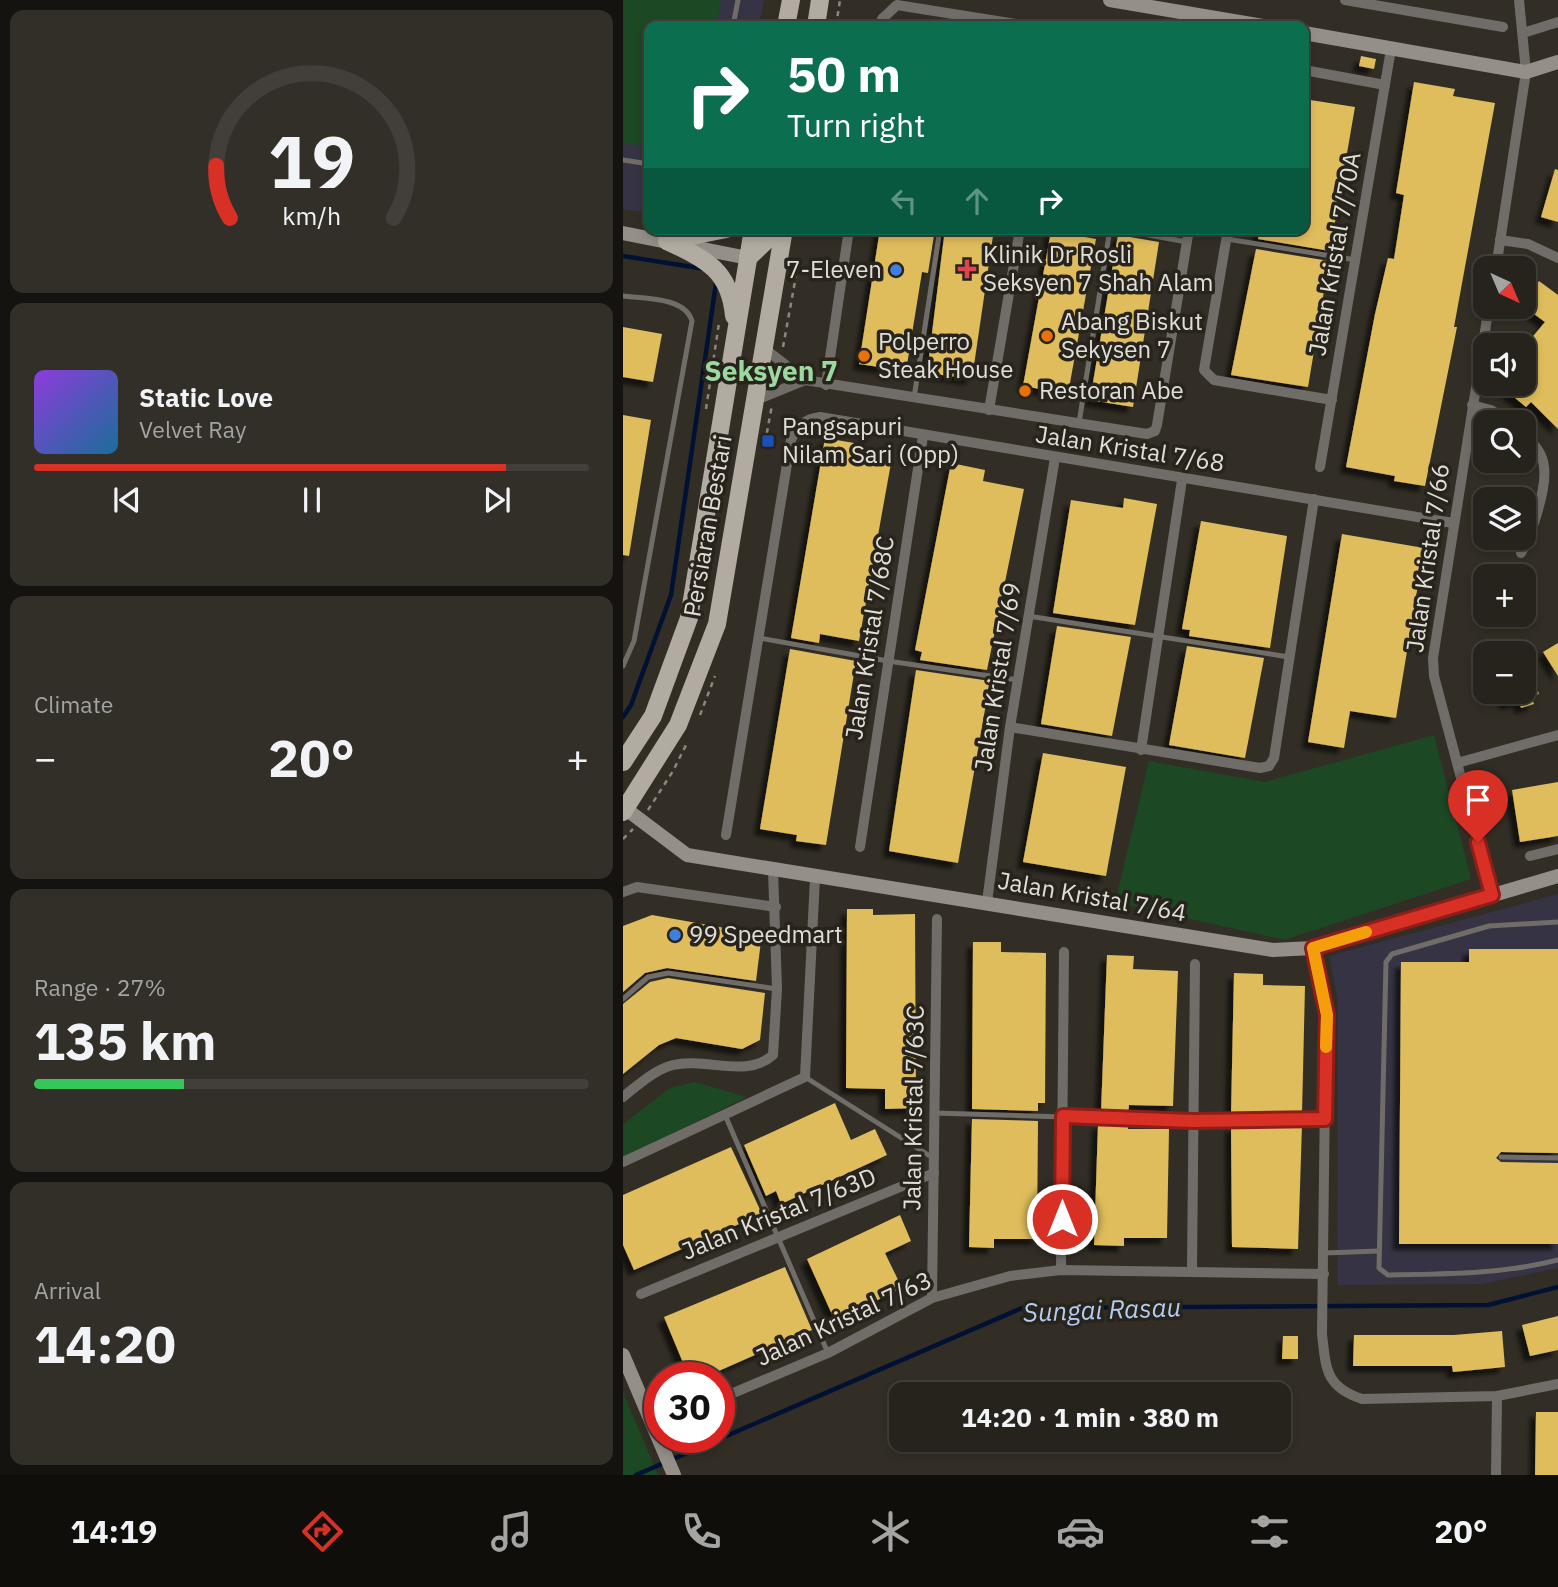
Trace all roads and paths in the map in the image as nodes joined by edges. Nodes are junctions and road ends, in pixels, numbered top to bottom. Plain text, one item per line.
1 (738, 0) edge
2 (790, 0) edge
3 (820, 0) edge
4 (840, 0) edge
5 (1109, 0) edge
6 (1345, 0) edge
7 (1519, 0) edge
8 (734, 21) edge
9 (787, 21) edge
10 (817, 21) edge
11 (837, 21) edge
12 (882, 21) edge
13 (968, 21) edge
14 (1212, 21) edge
15 (1558, 22) edge
16 (1503, 27) dead end
17 (1523, 33) junction
18 (1309, 34) edge
19 (1391, 48) junction
20 (1558, 62) edge
21 (1309, 71) edge
22 (1526, 72) junction
23 (1385, 85) junction
24 (623, 160) edge
25 (644, 163) edge
26 (623, 233) edge
27 (696, 235) edge
28 (752, 235) edge
29 (770, 235) edge
30 (783, 235) edge
31 (848, 235) edge
32 (939, 235) edge
33 (1019, 235) edge
34 (1109, 235) edge
35 (1146, 235) edge
36 (1188, 235) edge
37 (1227, 235) edge
38 (1232, 235) edge
39 (1500, 240) junction
40 (667, 241) junction
41 (1187, 243) junction
42 (1498, 256) edge
43 (748, 258) junction
44 (1558, 258) edge
45 (1356, 260) junction
46 (623, 296) edge
47 (1487, 319) edge
48 (719, 323) dead end
49 (736, 333) junction
50 (765, 349) junction
51 (805, 380) junction
52 (827, 385) junction
53 (915, 398) junction
54 (756, 400) junction
55 (1332, 400) junction
56 (1472, 405) junction
57 (989, 410) junction
58 (1491, 410) edge
59 (705, 418) dead end
60 (1079, 424) junction
61 (923, 436) junction
62 (1536, 447) edge
63 (1055, 458) junction
64 (1320, 467) dead end
65 (1182, 480) junction
66 (1314, 499) junction
67 (1453, 523) junction
68 (1521, 553) dead end
69 (1028, 616) junction
70 (1159, 637) junction
71 (759, 638) junction
72 (1289, 657) junction
73 (888, 661) junction
74 (623, 666) edge
75 (1017, 680) junction
76 (1010, 727) junction
77 (1558, 735) edge
78 (1141, 750) junction
79 (623, 762) edge
80 (1457, 763) junction
81 (625, 810) edge
82 (726, 835) dead end
83 (860, 847) dead end
84 (1558, 849) edge
85 (1530, 856) dead end
86 (773, 870) junction
87 (1558, 876) edge
88 (815, 877) junction
89 (623, 892) edge
90 (1492, 895) junction
91 (988, 902) junction
92 (776, 907) junction
93 (937, 919) dead end
94 (1558, 922) edge
95 (1313, 948) junction
96 (1064, 952) dead end
97 (1195, 964) dead end
98 (777, 989) junction
99 (623, 999) edge
100 (805, 1077) junction
101 (623, 1097) edge
102 (935, 1113) junction
103 (725, 1115) junction
104 (1063, 1116) junction
105 (1325, 1119) junction
106 (1193, 1121) junction
107 (1501, 1157) dead end
108 (934, 1158) junction
109 (1558, 1158) edge
110 (623, 1162) edge
111 (934, 1173) junction
112 (777, 1237) junction
113 (1379, 1251) junction
114 (1324, 1253) junction
115 (1558, 1260) edge
116 (1061, 1270) junction
117 (1192, 1270) junction
118 (1324, 1274) junction
119 (641, 1294) dead end
120 (932, 1298) junction
121 (828, 1353) junction
122 (623, 1355) edge
123 (1558, 1384) edge
124 (735, 1392) edge
125 (1497, 1396) junction
126 (644, 1398) edge
127 (665, 1453) edge
128 (674, 1475) edge
129 (1496, 1475) edge

1 - 8 lane
2 - 9 main road
3 - 10 main road
4 - 11 path
5 - 14 street
6 - 16 street
7 - 17 street
12 - 13 street
15 - 17 street
17 - 22 street
18 - 19 street
19 - 22 street
19 - 23 street, Jalan Kristal 7/70A
20 - 22 street
21 - 23 street
22 - 39 street
23 - 45 street, Jalan Kristal 7/70A
24 - 25 lane
26 - 40 street
27 - 40 main road
28 - 43 main road, Persiaran Bestari
29 - 43 main road
30 - 50 main road, Persiaran Bestari
31 - 52 street
32 - 53 lane
33 - 57 street
34 - 60 lane
35 - 41 lane
36 - 41 street
37 - 55 street
38 - 45 lane
39 - 42 street
39 - 44 street
40 - 43 street
40 - 49 main road
41 - 60 street
43 - 49 main road, Persiaran Bestari
45 - 55 street, Jalan Kristal 7/70A
46 - 74 lane
47 - 56 street, Jalan Kristal 7/66
48 - 59 path
49 - 79 main road, Persiaran Bestari
50 - 51 street
50 - 54 main road, Persiaran Bestari
51 - 52 street
51 - 54 street
52 - 53 street
53 - 57 street
54 - 81 main road, Persiaran Bestari
55 - 64 street, Jalan Kristal 7/70A
56 - 58 street
56 - 67 street, Jalan Kristal 7/66
57 - 60 street
61 - 63 street, Jalan Kristal 7/68
61 - 71 street, Jalan Kristal 7/68
61 - 73 street, Jalan Kristal 7/68C
62 - 68 street
63 - 65 street, Jalan Kristal 7/68
63 - 69 street, Jalan Kristal 7/69
65 - 66 street, Jalan Kristal 7/68
65 - 70 street
66 - 67 street, Jalan Kristal 7/68
66 - 72 street
67 - 80 street, Jalan Kristal 7/66
69 - 70 lane
69 - 75 street, Jalan Kristal 7/69
70 - 72 lane
70 - 78 street
71 - 73 lane
71 - 82 street
72 - 78 street
73 - 75 lane
73 - 83 street, Jalan Kristal 7/68C
75 - 76 street, Jalan Kristal 7/69
76 - 78 street
76 - 91 street, Jalan Kristal 7/69
77 - 80 street
80 - 90 street, Jalan Kristal 7/66
81 - 86 street, Jalan Kristal 7/64
84 - 85 street
86 - 88 street, Jalan Kristal 7/64
86 - 92 street
87 - 90 street, Jalan Kristal 7/64
88 - 91 street, Jalan Kristal 7/64
88 - 100 street
89 - 92 street
90 - 95 street, Jalan Kristal 7/64
91 - 95 street, Jalan Kristal 7/64
92 - 98 street
93 - 102 street, Jalan Kristal 7/63C
94 - 113 lane
95 - 105 street
96 - 104 street
97 - 106 street
98 - 99 lane
98 - 101 street
100 - 103 street
100 - 108 lane
102 - 104 lane
102 - 108 street, Jalan Kristal 7/63C
103 - 110 street
103 - 112 lane
104 - 106 lane
104 - 116 street
105 - 106 lane
105 - 114 street
106 - 117 street
107 - 109 lane
108 - 111 street, Jalan Kristal 7/63C
111 - 112 street, Jalan Kristal 7/63D
111 - 120 street, Jalan Kristal 7/63C
112 - 119 street, Jalan Kristal 7/63D
112 - 121 lane
113 - 114 lane
113 - 115 lane
114 - 118 street
116 - 117 street, Jalan Kristal 7/63
116 - 120 street, Jalan Kristal 7/63
117 - 118 street, Jalan Kristal 7/63
118 - 125 street
120 - 121 street, Jalan Kristal 7/63
121 - 124 street, Jalan Kristal 7/63
122 - 126 street
123 - 125 street
125 - 129 street
127 - 128 street

